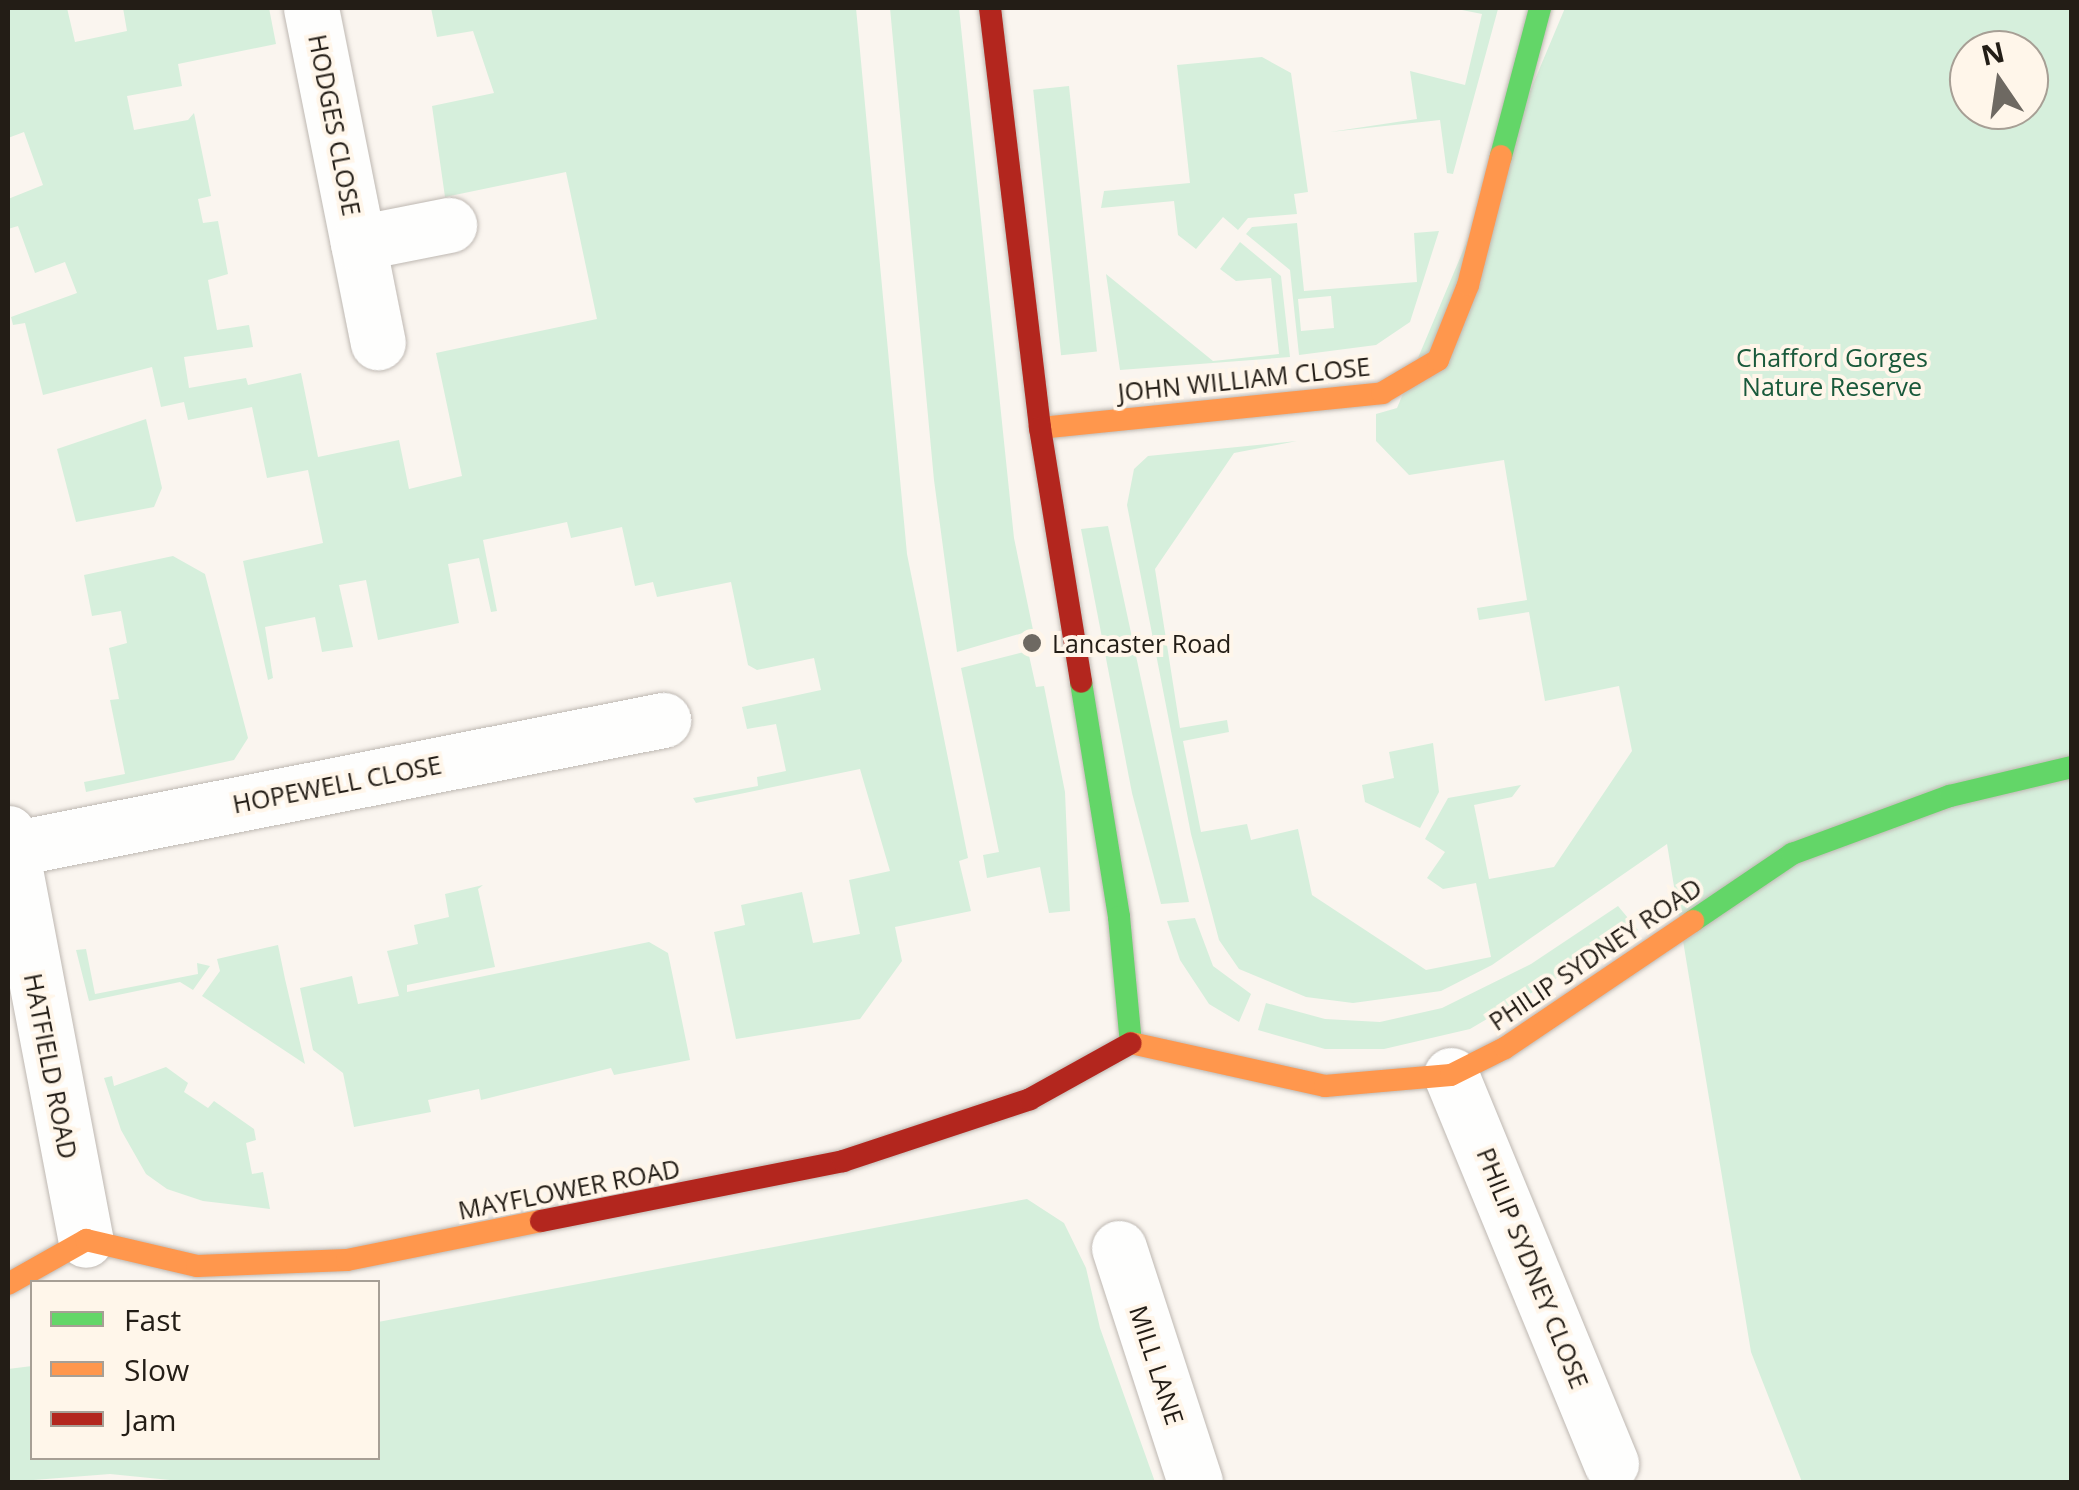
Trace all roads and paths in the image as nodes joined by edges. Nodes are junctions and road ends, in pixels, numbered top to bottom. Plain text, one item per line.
1 (312, 8) edge
2 (990, 8) edge
3 (1540, 8) edge
4 (449, 224) dead end
5 (358, 243) junction
6 (378, 342) dead end
7 (1040, 428) junction
8 (663, 720) dead end
9 (2072, 767) edge
10 (9, 841) edge
11 (1131, 1043) junction
12 (1451, 1075) junction
13 (86, 1240) junction
14 (1119, 1248) dead end
15 (8, 1284) edge
16 (1612, 1462) dead end
17 (1196, 1482) edge

1 - 5 street, HODGES CLOSE
2 - 7 street
3 - 7 street, JOHN WILLIAM CLOSE
4 - 5 street, HODGES CLOSE
5 - 6 street, HODGES CLOSE
7 - 11 street
8 - 10 street, HOPEWELL CLOSE
9 - 12 street, PHILIP SYDNEY ROAD
10 - 13 street, HATFIELD ROAD
11 - 12 street, PHILIP SYDNEY ROAD
11 - 13 street, MAYFLOWER ROAD
12 - 16 street, PHILIP SYDNEY CLOSE
13 - 15 street
14 - 17 street, MILL LANE

